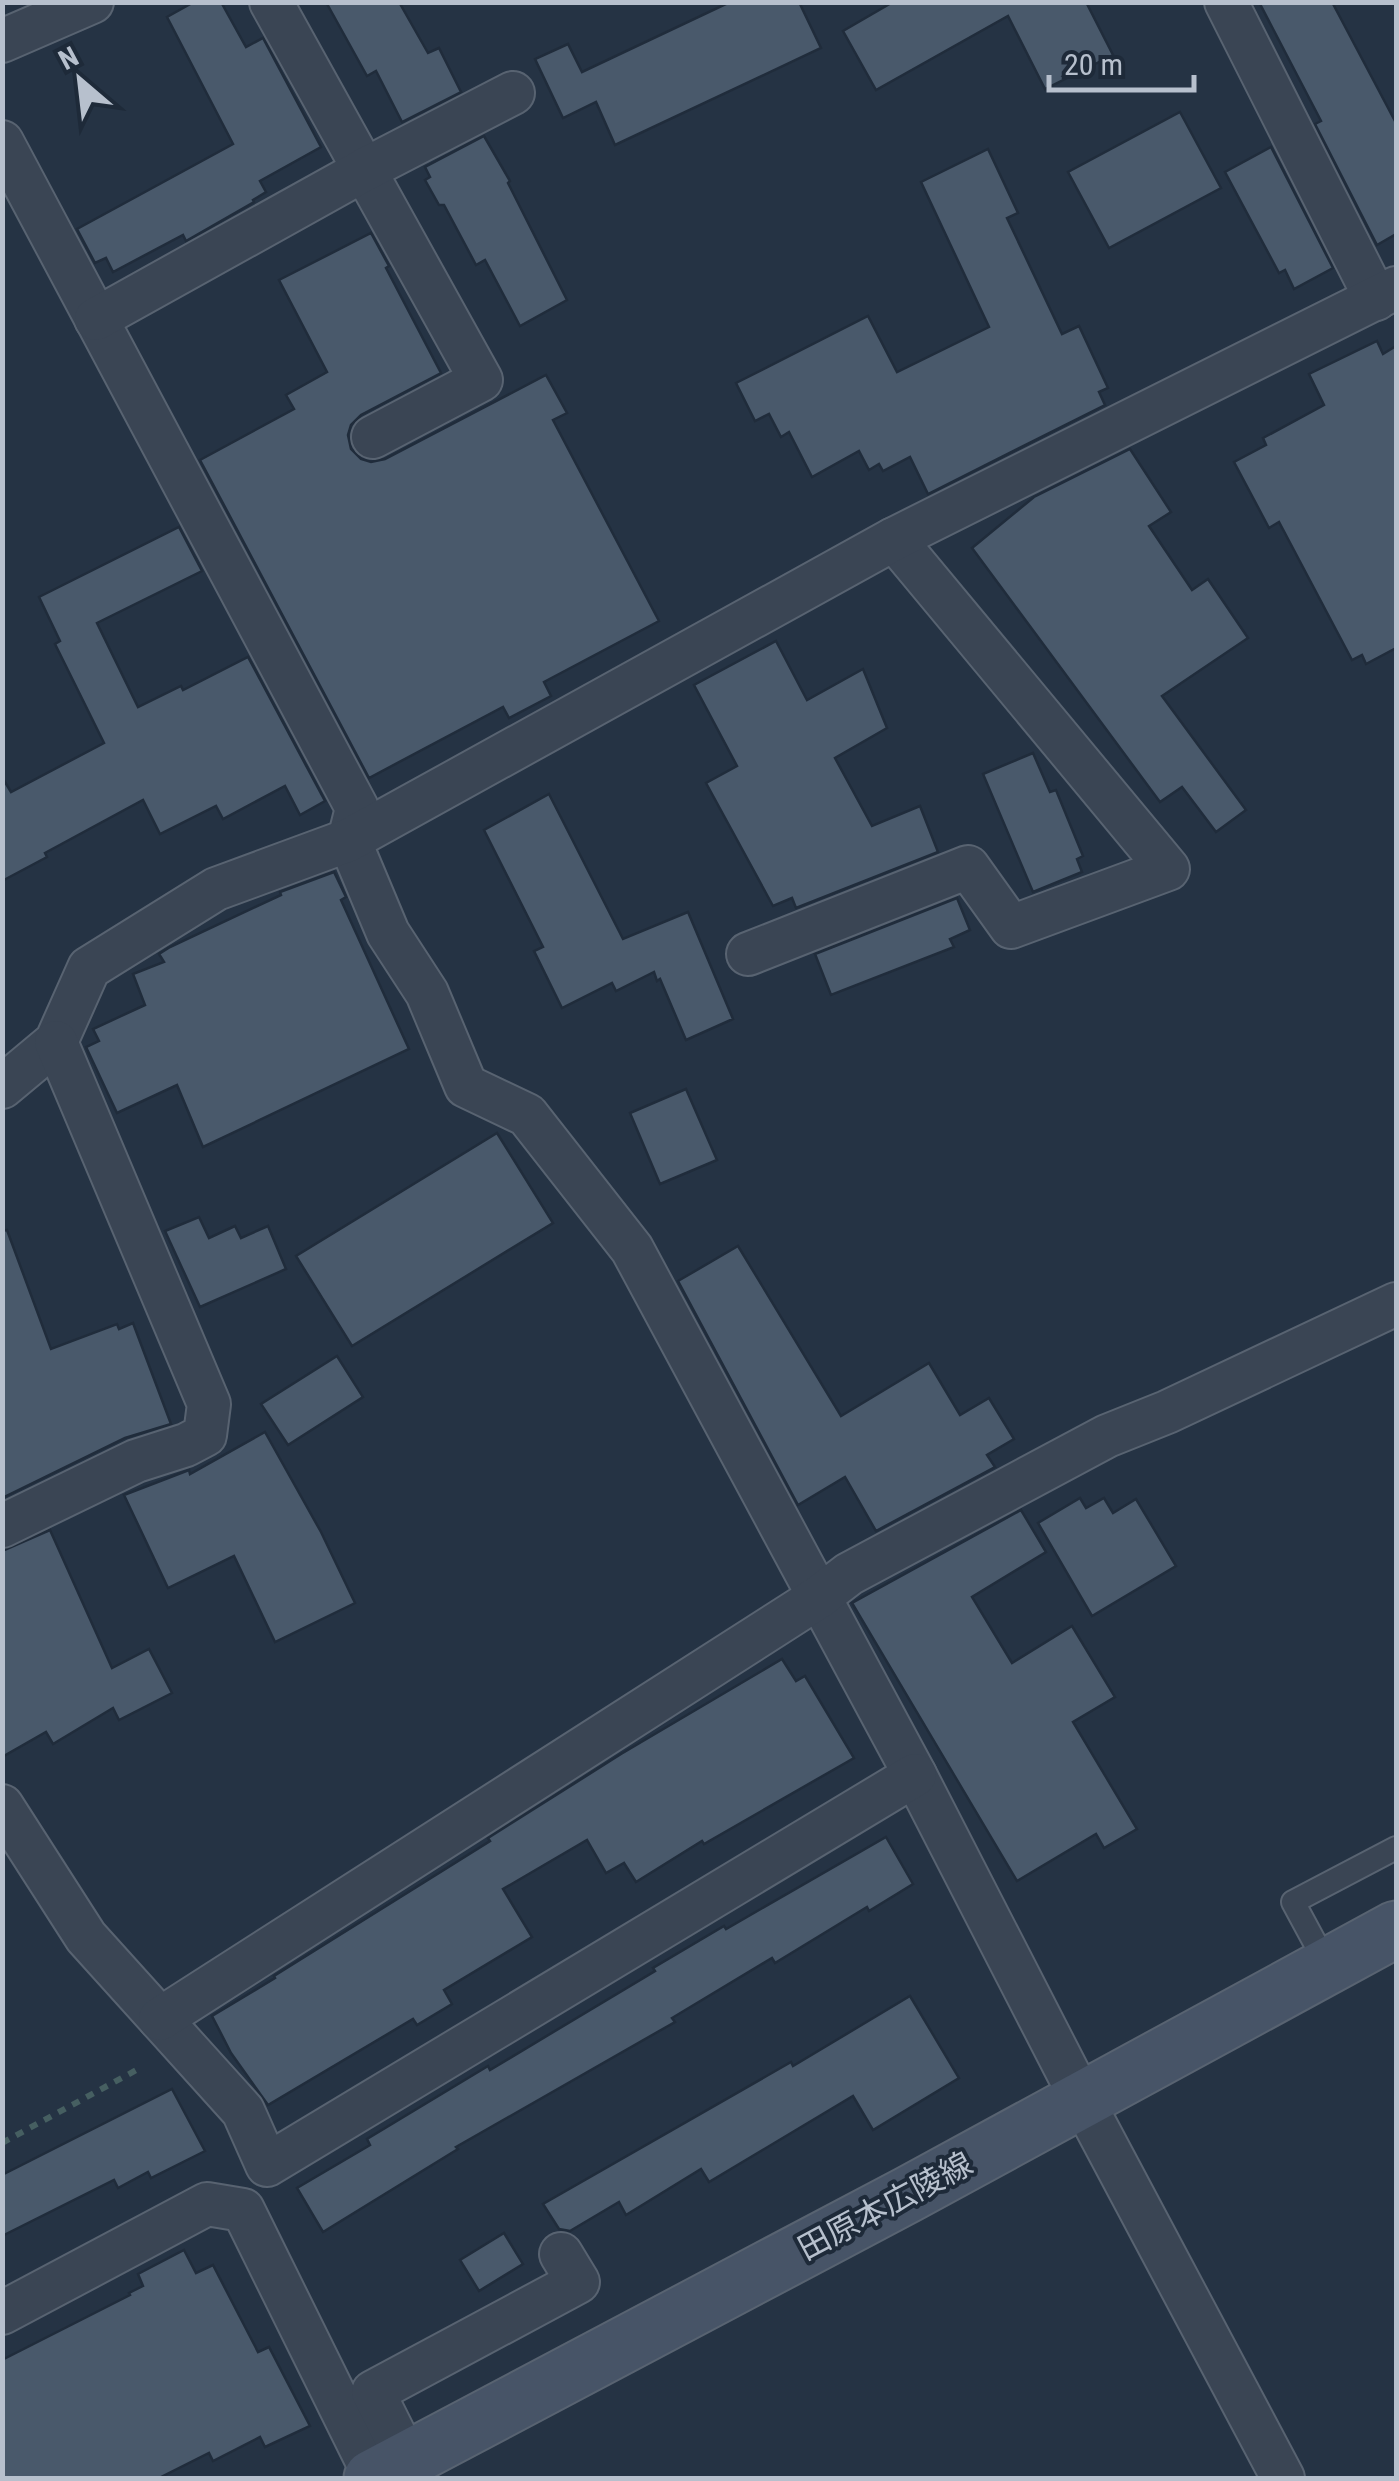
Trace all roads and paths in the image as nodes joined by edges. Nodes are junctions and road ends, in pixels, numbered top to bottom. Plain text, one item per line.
1 (92, 2) edge
2 (271, 2) edge
3 (1226, 2) edge
4 (2, 41) edge
5 (513, 93) dead end
6 (2, 142) edge
7 (364, 170) junction
8 (1386, 293) edge
9 (96, 319) junction
10 (373, 437) dead end
11 (894, 539) junction
12 (349, 840) junction
13 (748, 954) dead end
14 (56, 1042) junction
15 (2, 1087) edge
16 (1396, 1304) edge
17 (2, 1526) edge
18 (820, 1598) junction
19 (914, 1775) junction
20 (2, 1806) edge
21 (1396, 1848) edge
22 (1396, 1928) edge
23 (1327, 1965) junction
24 (172, 2032) junction
25 (1082, 2100) junction
26 (2, 2143) edge
27 (561, 2254) dead end
28 (2, 2314) edge
29 (385, 2472) edge
30 (1284, 2478) edge

1 - 4 street
2 - 7 street
3 - 8 street
5 - 7 street
6 - 9 street
7 - 9 street
7 - 10 street
8 - 11 street
9 - 12 street
11 - 12 street
11 - 13 street
12 - 14 street
12 - 18 street
14 - 15 street
14 - 17 street
16 - 18 street
18 - 19 street
18 - 24 street
19 - 24 street
19 - 25 street
20 - 24 street
21 - 23 lane
22 - 23 main road, 田原本広陵線
23 - 25 main road, 田原本広陵線
24 - 26 path
25 - 29 main road, 田原本広陵線
25 - 30 street
27 - 29 street
28 - 29 street

